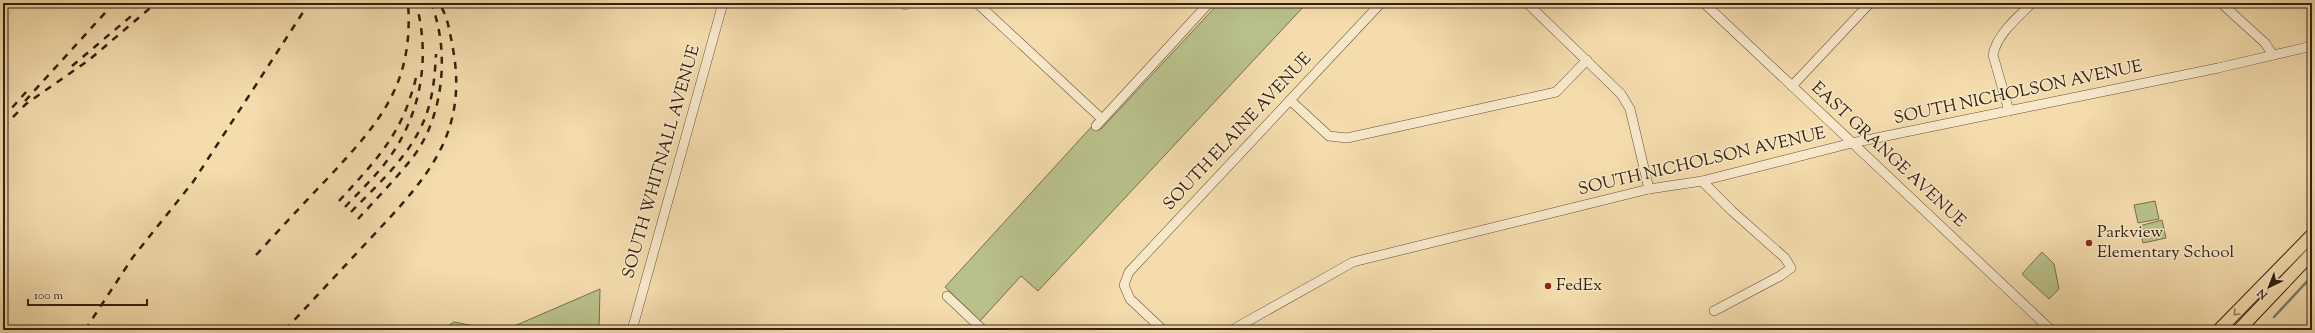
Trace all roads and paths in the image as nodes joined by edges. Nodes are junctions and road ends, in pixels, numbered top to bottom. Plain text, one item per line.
1 (723, 3) edge
2 (977, 3) edge
3 (1209, 3) edge
4 (1381, 3) edge
5 (1527, 3) edge
6 (1704, 3) edge
7 (1870, 3) edge
8 (2032, 3) edge
9 (2222, 3) edge
10 (2312, 46) edge
11 (2273, 55) junction
12 (1587, 60) junction
13 (1792, 86) junction
14 (1290, 100) junction
15 (2009, 111) junction
16 (1852, 143) junction
17 (1702, 180) junction
18 (1649, 190) junction
19 (2312, 235) edge
20 (2312, 252) edge
21 (947, 296) dead end
22 (1714, 311) dead end
23 (632, 330) edge
24 (983, 330) edge
25 (1163, 330) edge
26 (1232, 330) edge
27 (2051, 330) edge
28 (2219, 330) edge
29 (2239, 330) edge

1 - 23 street, SOUTH WHITNALL AVENUE
2 - 3 street
4 - 14 street, SOUTH ELAINE AVENUE
5 - 12 street
6 - 13 street, EAST GRANGE AVENUE
7 - 13 street
8 - 15 street
9 - 11 street
10 - 11 street, SOUTH NICHOLSON AVENUE
11 - 15 street, SOUTH NICHOLSON AVENUE
12 - 14 street
12 - 18 street
13 - 16 street, EAST GRANGE AVENUE
14 - 25 street, SOUTH ELAINE AVENUE
15 - 16 street, SOUTH NICHOLSON AVENUE
16 - 17 street, SOUTH NICHOLSON AVENUE
16 - 27 street, EAST GRANGE AVENUE
17 - 18 street, SOUTH NICHOLSON AVENUE
17 - 22 street
18 - 26 street, SOUTH NICHOLSON AVENUE
19 -> 28 main road
20 - 29 main road
21 - 24 street

